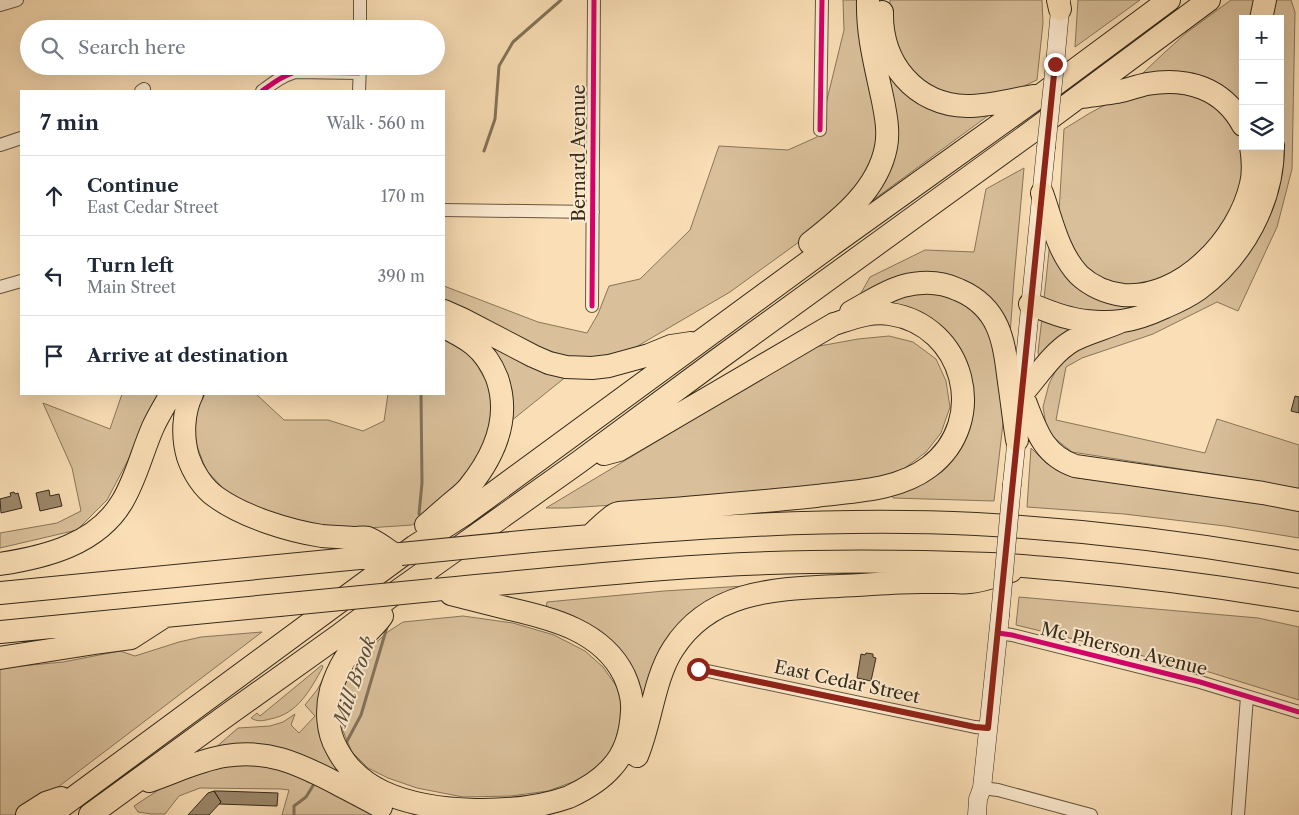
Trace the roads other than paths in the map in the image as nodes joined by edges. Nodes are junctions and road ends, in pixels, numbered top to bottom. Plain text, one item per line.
1 (17, 0) edge
2 (360, 0) edge
3 (594, 0) edge
4 (822, 0) edge
5 (868, 0) edge
6 (882, 0) edge
7 (1169, 0) edge
8 (1210, 0) edge
9 (1265, 0) edge
10 (1060, 3) edge
11 (0, 5) edge
12 (1262, 15) edge
13 (360, 20) edge
14 (286, 75) edge
15 (360, 75) edge
16 (263, 90) edge
17 (359, 90) edge
18 (1041, 95) junction
19 (1077, 98) junction
20 (1239, 118) edge
21 (820, 130) dead end
22 (20, 138) edge
23 (0, 144) edge
24 (1252, 150) edge
25 (1273, 150) edge
26 (1042, 193) junction
27 (445, 210) edge
28 (593, 212) junction
29 (20, 281) edge
30 (0, 287) edge
31 (763, 296) junction
32 (1030, 304) junction
33 (592, 306) dead end
34 (445, 311) edge
35 (1122, 321) junction
36 (834, 324) junction
37 (445, 328) edge
38 (701, 341) junction
39 (1022, 394) junction
40 (170, 395) edge
41 (192, 395) edge
42 (1017, 440) junction
43 (579, 462) junction
44 (1299, 500) edge
45 (590, 536) junction
46 (403, 552) junction
47 (1299, 562) edge
48 (0, 564) edge
49 (1029, 566) junction
50 (449, 591) junction
51 (395, 593) junction
52 (0, 594) edge
53 (1299, 600) edge
54 (165, 616) junction
55 (999, 624) junction
56 (0, 632) edge
57 (0, 658) edge
58 (698, 669) dead end
59 (1247, 697) junction
60 (1299, 712) edge
61 (988, 728) junction
62 (982, 788) junction
63 (86, 789) junction
64 (124, 790) junction
65 (27, 815) edge
66 (50, 815) edge
67 (90, 815) edge
68 (401, 815) edge
69 (559, 815) edge
70 (977, 815) edge
71 (987, 815) edge
72 (1090, 815) edge
73 (1238, 815) edge

1 - 11 street
2 - 13 street
3 - 28 street, Bernard Avenue
4 - 21 street
5 - 31 highway
6 - 18 highway
7 - 18 highway
8 - 19 highway
9 - 12 highway
10 - 26 main road, bridge
14 - 16 street
15 - 17 street
18 - 31 highway
19 - 20 highway
19 - 43 highway
22 - 23 street
24 - 26 highway
25 - 35 highway
26 - 32 main road
27 - 28 street
28 - 33 street, Bernard Avenue
29 - 30 street
31 - 38 highway
32 - 35 highway
32 - 39 main road
34 - 38 highway
35 - 39 highway
36 - 42 highway
36 - 43 highway
36 - 45 highway
37 - 46 highway
38 - 46 highway
39 - 42 main road
39 - 44 highway
40 - 48 highway
41 - 46 highway
42 - 55 main road, bridge
43 - 51 highway
45 - 46 highway, bridge
45 - 47 highway
46 - 52 highway
46 - 63 highway
49 - 50 highway
49 - 53 highway
49 - 69 highway
50 - 51 highway
50 - 54 highway, bridge
51 - 64 highway
54 - 56 highway
54 - 57 highway
55 - 59 street, Mc Pherson Avenue
55 - 61 main road
58 - 61 street, East Cedar Street
59 - 60 street, Mc Pherson Avenue
59 - 73 street
61 - 62 main road
62 - 70 main road
62 - 71 main road
62 - 72 street
63 - 65 highway
63 - 66 highway
64 - 67 highway
64 - 68 highway

